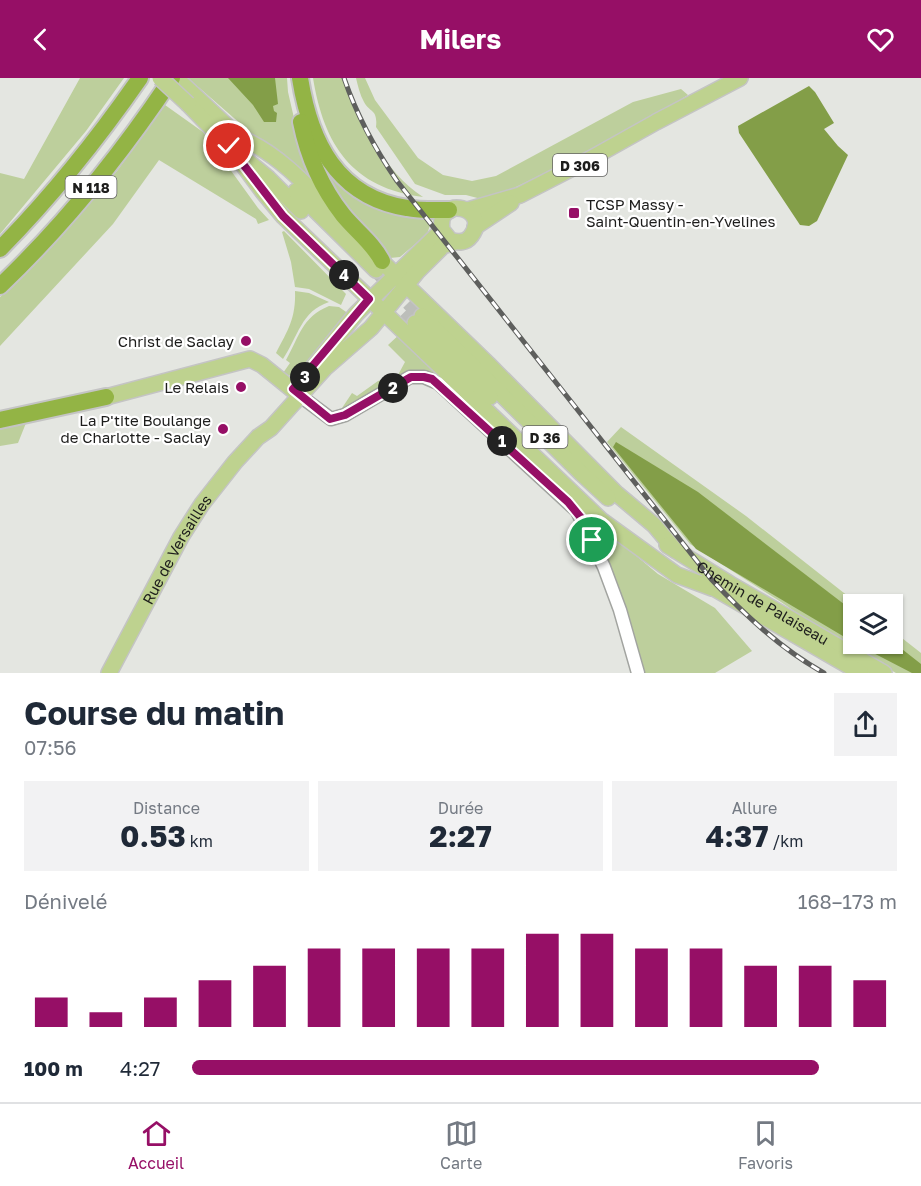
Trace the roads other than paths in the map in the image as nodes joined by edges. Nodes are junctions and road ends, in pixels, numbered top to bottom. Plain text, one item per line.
1 (160, 78) edge
2 (172, 78) edge
3 (176, 78) edge
4 (293, 78) edge
5 (300, 78) edge
6 (721, 78) edge
7 (740, 78) edge
8 (139, 79) edge
9 (191, 99) junction
10 (656, 122) junction
11 (235, 142) junction
12 (520, 195) junction
13 (450, 210) junction
14 (468, 210) junction
15 (475, 227) junction
16 (442, 230) junction
17 (454, 242) junction
18 (0, 249) edge
19 (376, 269) junction
20 (395, 274) junction
21 (407, 285) junction
22 (0, 286) edge
23 (369, 299) junction
24 (384, 313) junction
25 (296, 392) junction
26 (109, 396) joint
27 (0, 420) edge
28 (675, 550) junction
29 (712, 588) junction
30 (109, 673) edge
31 (638, 673) edge
32 (861, 673) edge
33 (884, 673) edge

1 - 9 main road, D 36, bridge
2 - 22 highway, N 118
3 - 9 main road, D 36
4 - 19 highway
5 - 13 highway
6 - 10 main road, D 306
7 - 10 main road, D 306
8 - 18 highway, N 118
9 - 11 main road, D 36
10 - 12 main road, D 306
11 - 19 main road, D 36
11 - 19 main road, D 36
11 - 23 main road, D 36
12 - 14 main road, D 306
12 - 15 main road, D 306
13 - 14 main road
13 - 16 main road
14 - 15 main road
15 - 17 main road
16 - 17 main road
16 - 20 main road, Rue de Versailles
17 - 21 main road, Rue de Versailles
19 - 20 main road, D 36
20 - 21 main road, D 36
20 - 23 main road, Rue de Versailles
21 - 24 main road, Rue de Versailles
21 - 28 main road, D 36
23 - 24 main road, D 36
23 - 25 main road, Rue de Versailles
24 - 25 main road, Rue de Versailles
24 - 29 main road, D 36
25 - 26 main road
25 - 30 main road, Rue de Versailles
25 - 31 street
26 - 27 highway
28 - 29 main road, D 36
28 - 33 main road, Chemin de Palaiseau / D 36
29 - 32 main road, Chemin de Palaiseau / D 36

